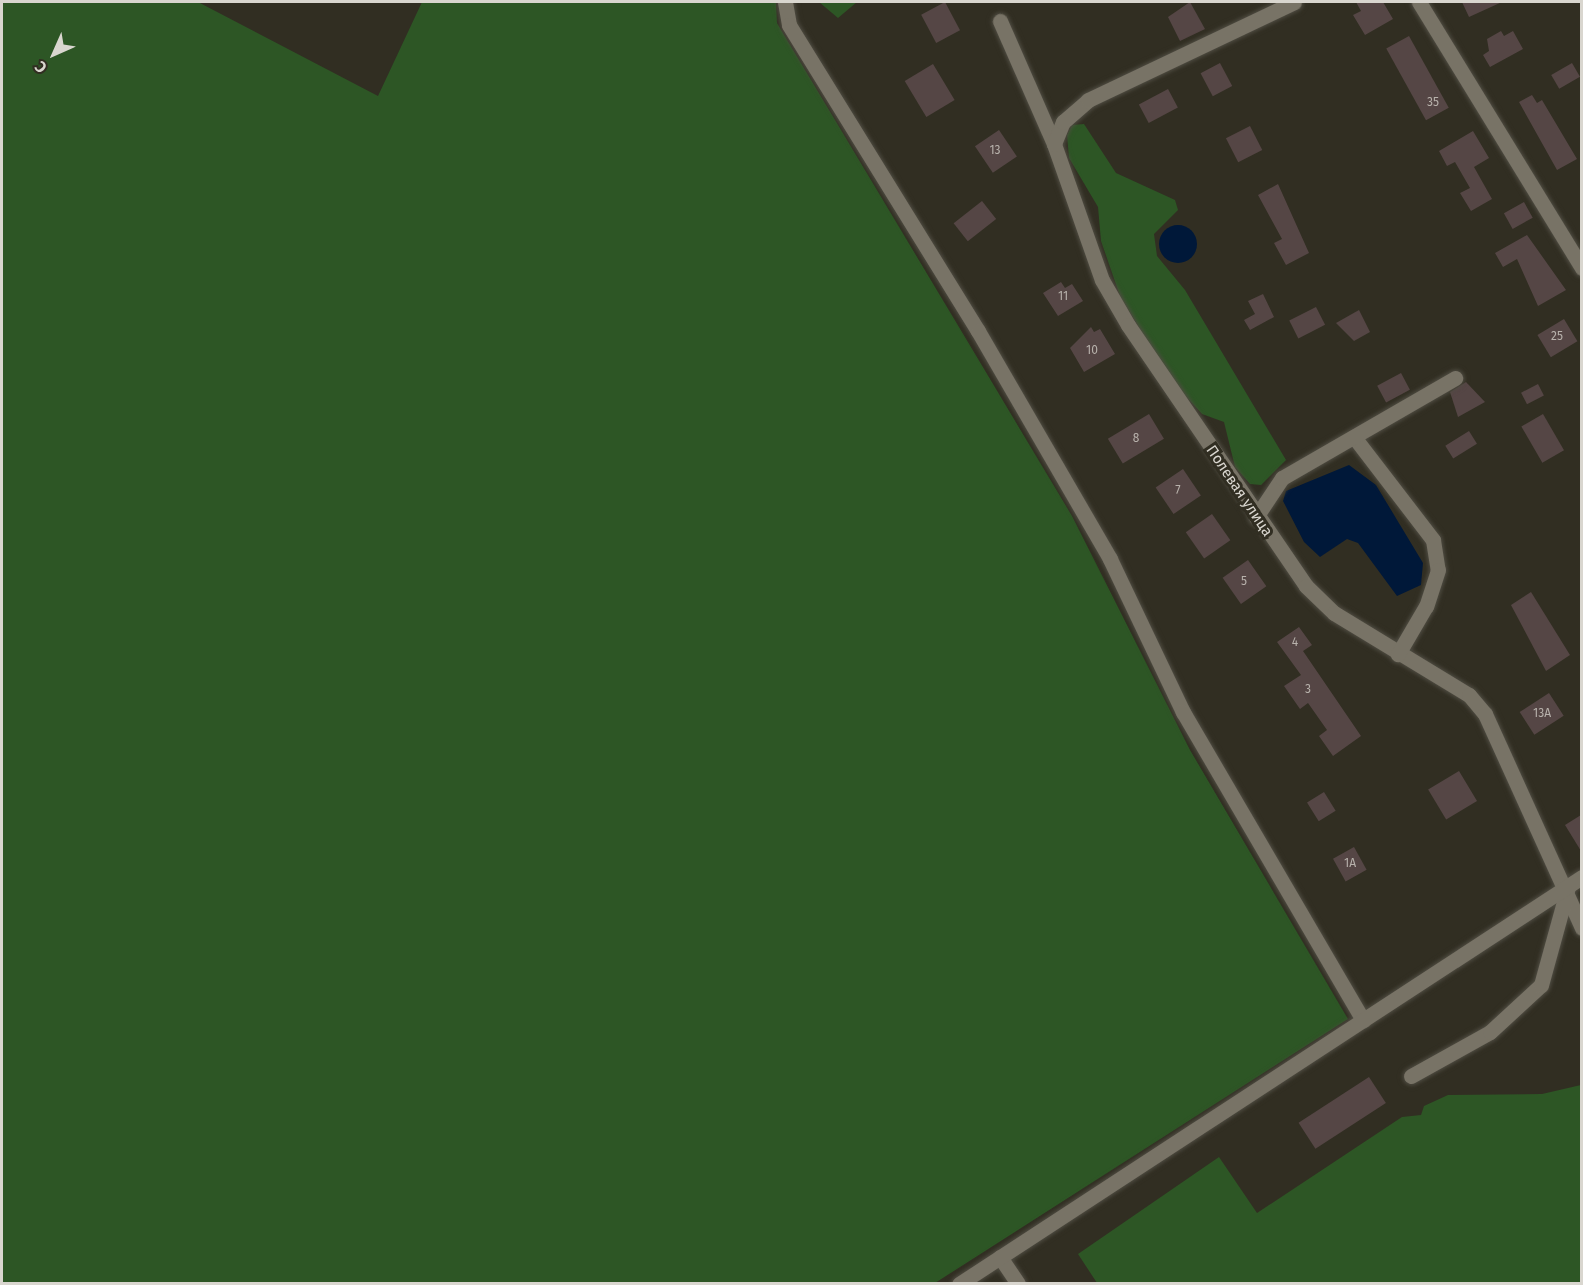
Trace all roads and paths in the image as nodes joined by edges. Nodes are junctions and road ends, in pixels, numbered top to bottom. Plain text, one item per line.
1 (784, 2) edge
2 (1294, 2) edge
3 (1419, 2) edge
4 (1000, 21) dead end
5 (1054, 144) junction
6 (1581, 268) edge
7 (1455, 378) dead end
8 (1353, 437) junction
9 (1256, 517) junction
10 (1398, 654) junction
11 (1581, 877) edge
12 (1568, 887) junction
13 (1581, 928) edge
14 (1363, 1020) junction
15 (1411, 1076) dead end
16 (1000, 1257) junction
17 (959, 1284) edge
18 (1018, 1284) edge

1 - 14 street
2 - 5 street
3 - 6 street
4 - 5 street, Полевая улица
5 - 9 street, Полевая улица
7 - 8 street
8 - 9 street
8 - 10 street
9 - 10 street, Полевая улица
10 - 12 street, Полевая улица
11 - 12 street
12 - 13 street, Полевая улица
12 - 14 street
12 - 15 street
14 - 16 street
16 - 17 street
16 - 18 street

